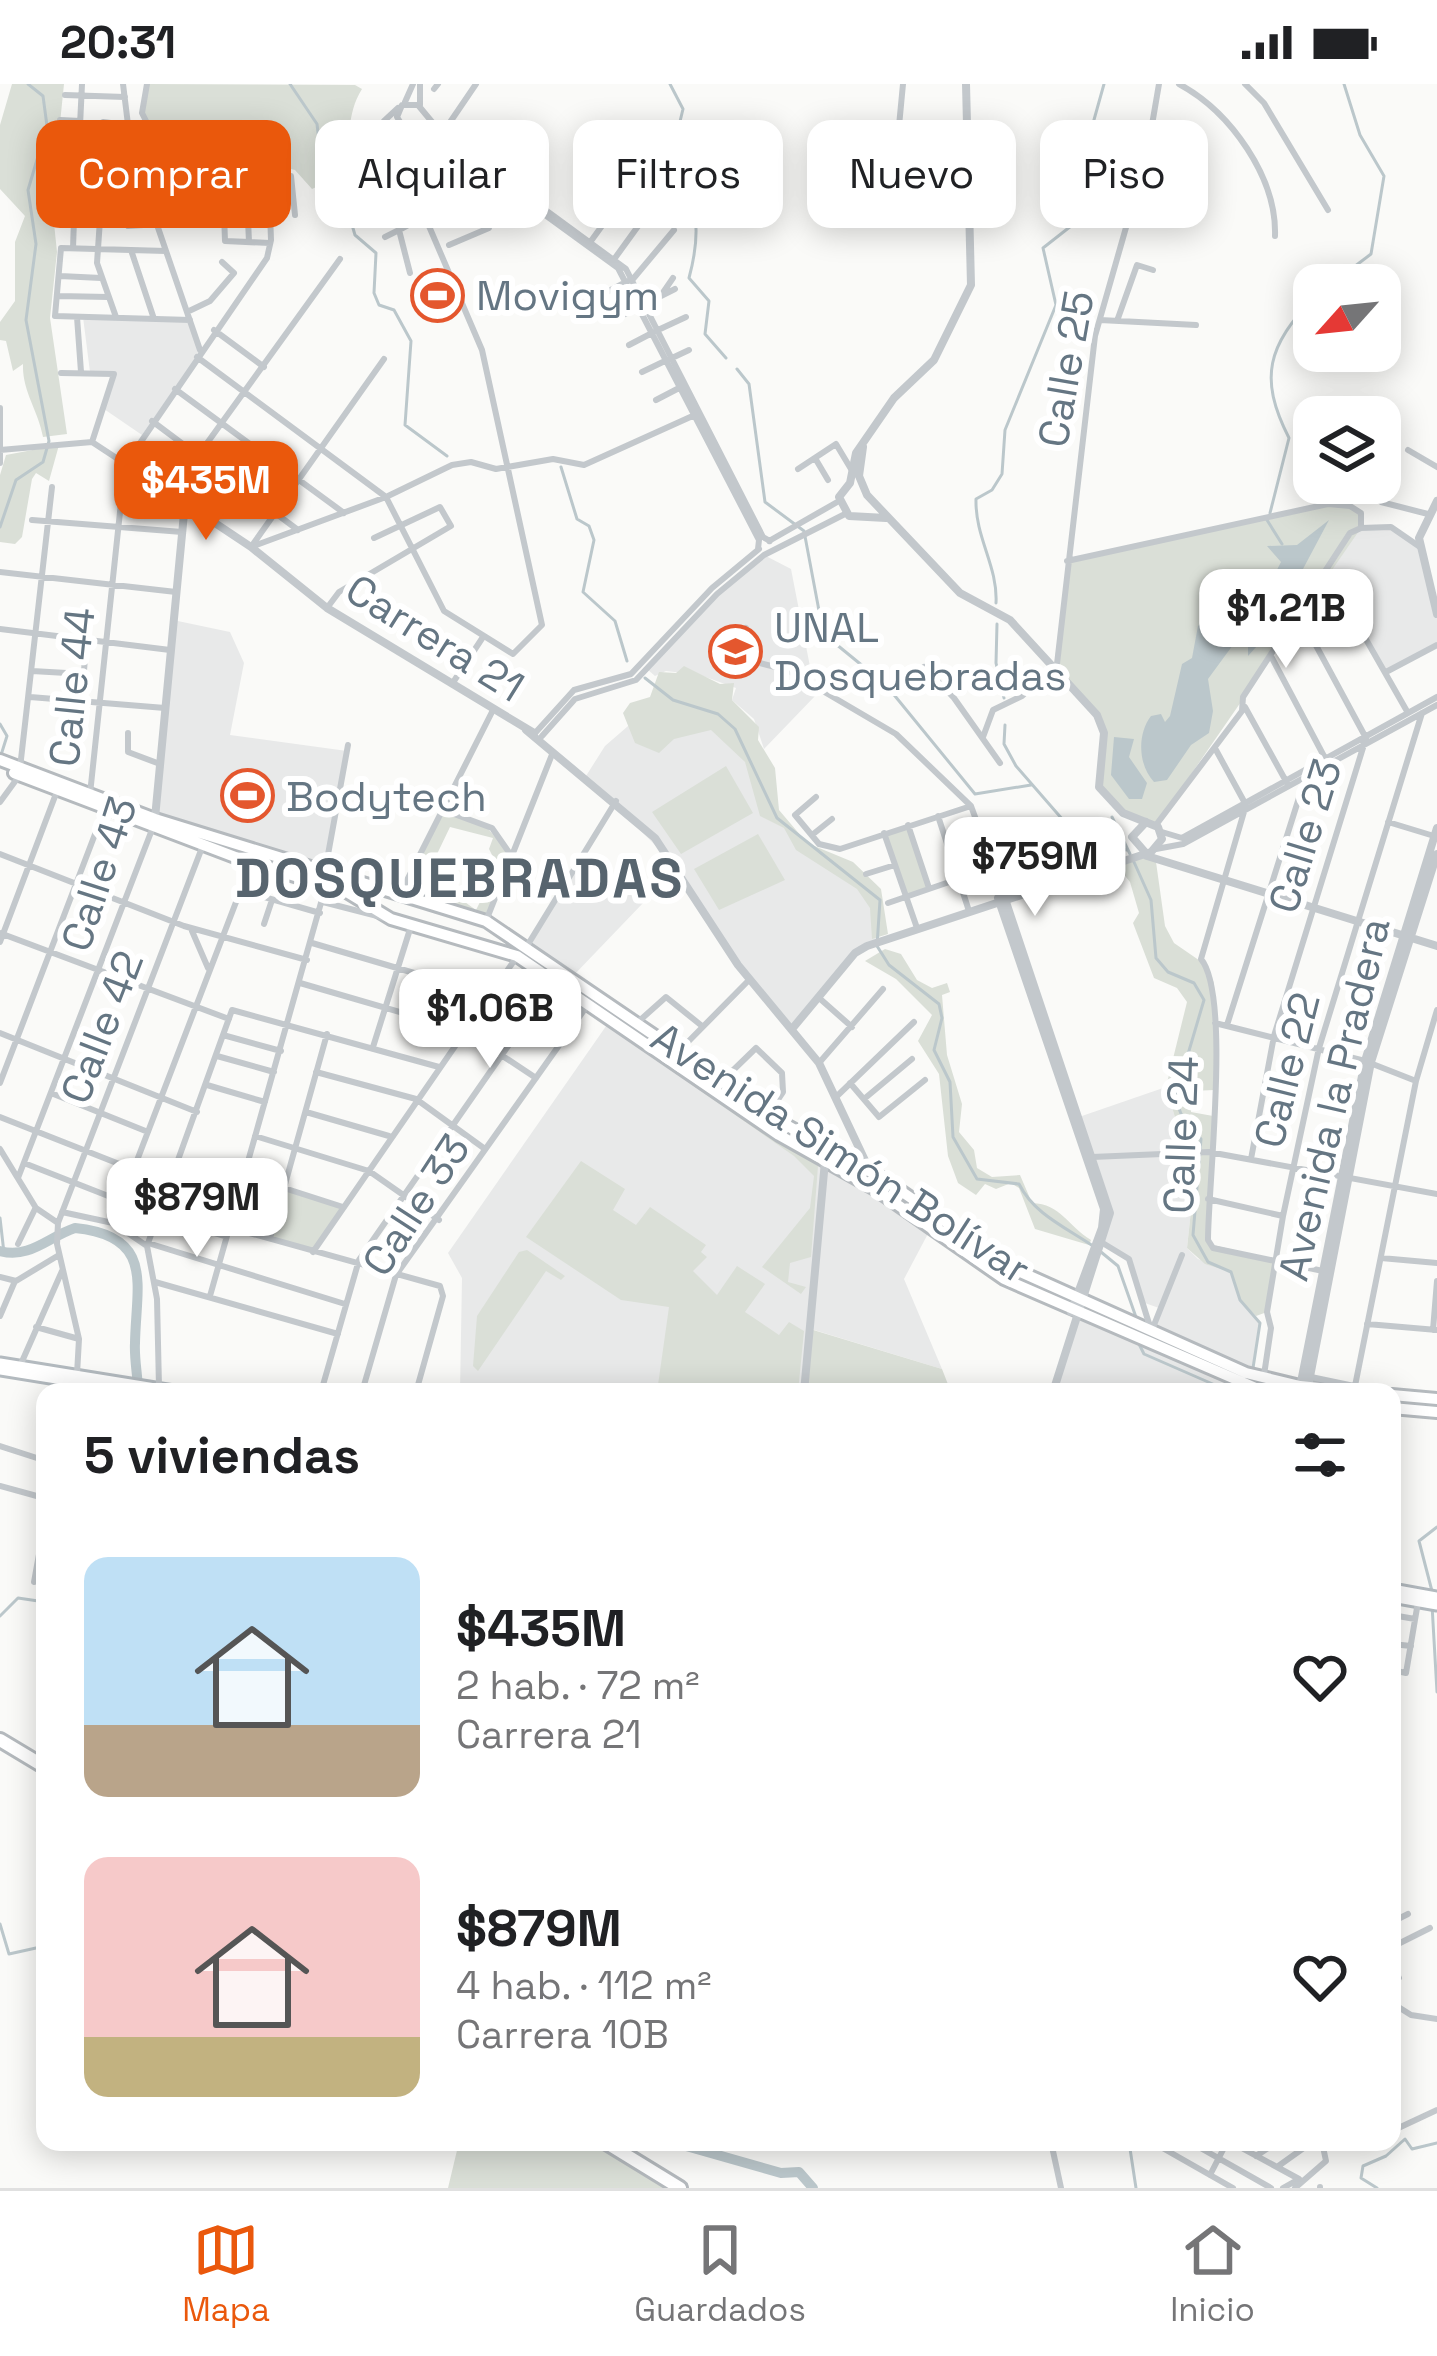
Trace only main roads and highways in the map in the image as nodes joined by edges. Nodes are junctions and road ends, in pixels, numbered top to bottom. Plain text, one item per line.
1 (9, 767) edge
2 (154, 823) junction
3 (325, 878) junction
4 (1076, 1309) junction
5 (0, 1366) edge
6 (1254, 1382) edge
7 (105, 1383) edge
8 (115, 1383) edge
9 (1401, 1396) edge
10 (1437, 1399) edge
11 (1401, 1409) edge
12 (1433, 1412) edge
13 (1, 1740) edge
14 (36, 1761) edge
15 (620, 2151) edge
16 (680, 2188) edge

1 - 2 main road, Avenida Simón Bolívar
1 - 2 main road
2 - 3 main road, Avenida Simón Bolívar
2 - 3 main road, Avenida Simón Bolívar
3 - 4 main road, Avenida Simón Bolívar
3 - 4 main road, Avenida Simón Bolívar
4 - 6 main road, Avenida Simón Bolívar
5 - 7 main road
5 - 8 main road
9 - 10 main road
11 - 12 main road
13 - 14 highway
15 - 16 highway

